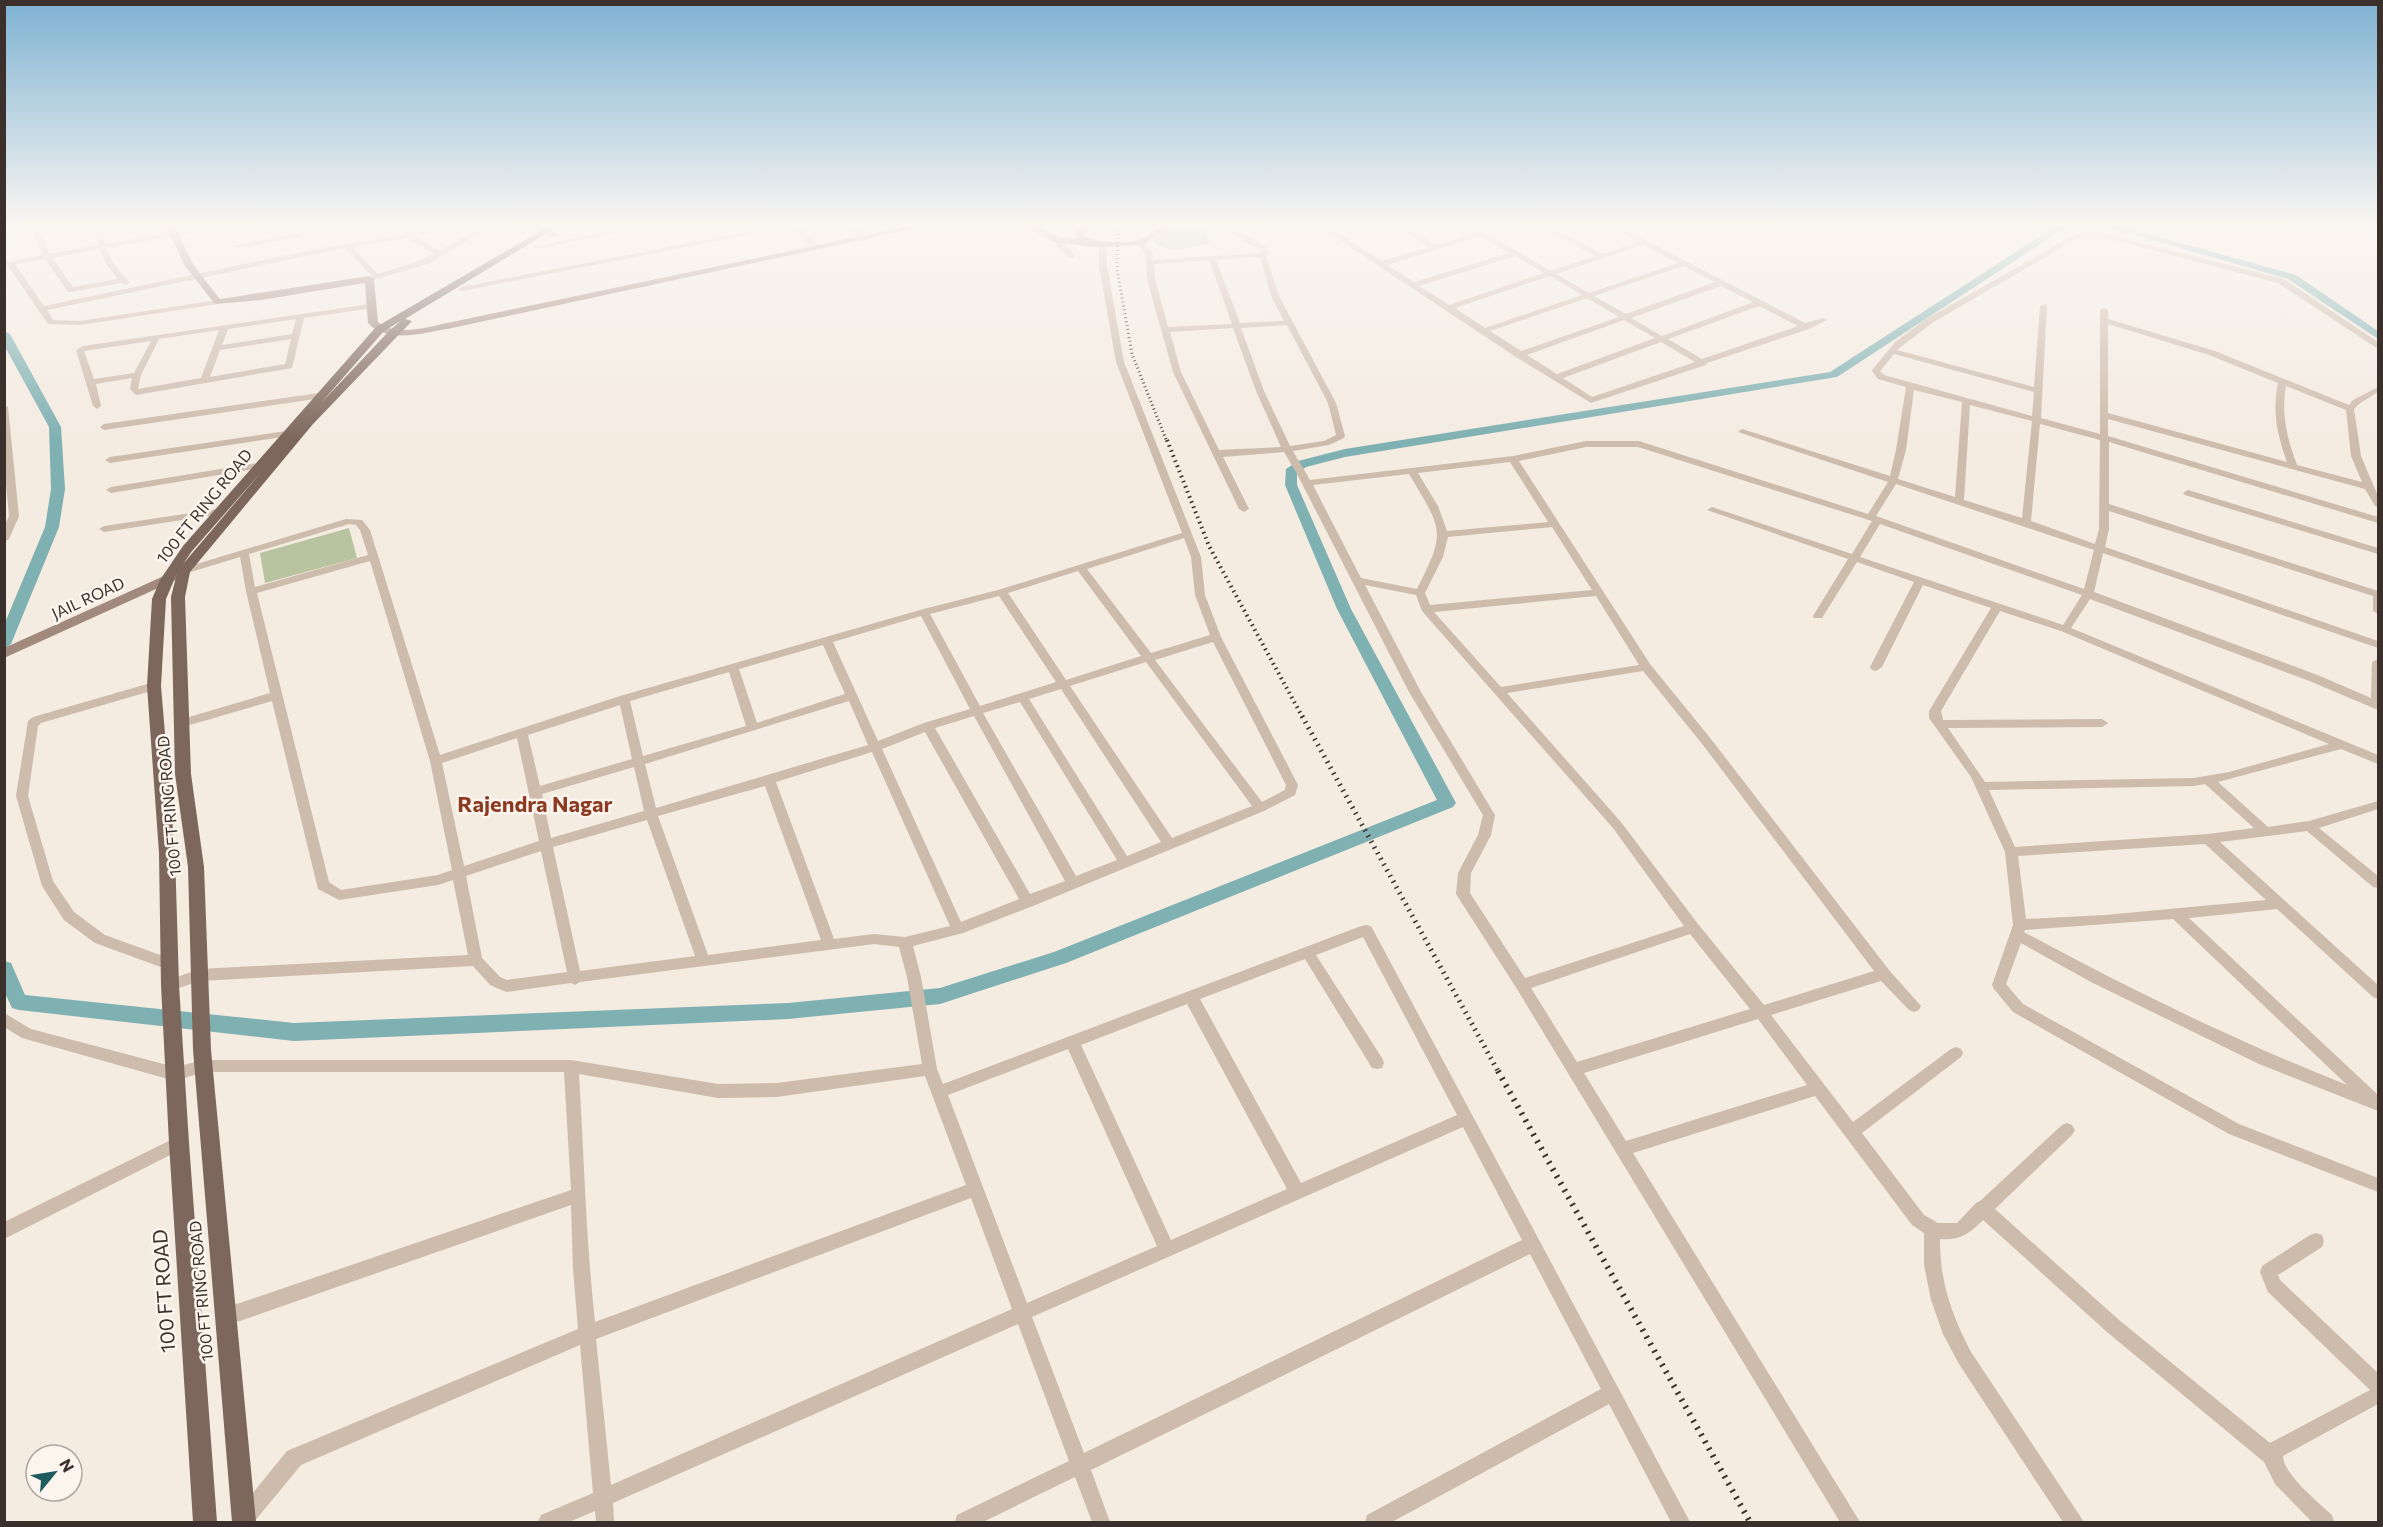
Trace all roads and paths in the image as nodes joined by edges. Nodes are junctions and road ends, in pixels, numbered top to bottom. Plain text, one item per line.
1 (34, 297) edge
2 (102, 297) edge
3 (214, 297) edge
4 (259, 297) edge
5 (371, 297) edge
6 (434, 297) edge
7 (446, 297) edge
8 (588, 297) edge
9 (1109, 297) edge
10 (1156, 297) edge
11 (1226, 297) edge
12 (1276, 297) edge
13 (1432, 297) edge
14 (1481, 297) edge
15 (1586, 297) edge
16 (1592, 297) edge
17 (1681, 297) edge
18 (1748, 297) edge
19 (1970, 297) edge
20 (2306, 297) edge
21 (218, 302) junction
22 (1759, 303) junction
23 (370, 306) junction
24 (2044, 306) dead end
25 (1448, 308) junction
26 (43, 309) junction
27 (300, 316) junction
28 (1626, 317) junction
29 (1823, 320) dead end
30 (1288, 323) junction
31 (1236, 326) junction
32 (1806, 327) junction
33 (224, 328) junction
34 (380, 329) junction
35 (1164, 330) junction
36 (394, 332) junction
37 (1484, 332) junction
38 (296, 336) junction
39 (156, 338) junction
40 (1663, 339) junction
41 (2379, 345) edge
42 (216, 348) junction
43 (1892, 351) junction
44 (1519, 354) junction
45 (1703, 363) junction
46 (137, 375) junction
47 (1555, 378) junction
48 (204, 381) junction
49 (90, 382) junction
50 (2282, 382) junction
51 (1910, 386) junction
52 (2379, 389) edge
53 (2037, 390) junction
54 (319, 396) junction
55 (1966, 402) junction
56 (97, 406) dead end
57 (4, 407) edge
58 (2350, 409) junction
59 (2104, 415) junction
60 (2037, 421) junction
61 (104, 427) dead end
62 (1742, 432) dead end
63 (286, 434) junction
64 (2104, 438) junction
65 (1287, 449) junction
66 (1217, 454) junction
67 (1513, 459) junction
68 (110, 460) dead end
69 (258, 466) junction
70 (2293, 467) junction
71 (1412, 471) junction
72 (1304, 478) junction
73 (1893, 480) junction
74 (2369, 488) junction
75 (111, 490) dead end
76 (2188, 493) dead end
77 (1959, 502) junction
78 (2379, 504) edge
79 (2104, 506) junction
80 (1244, 509) dead end
81 (1712, 510) dead end
82 (218, 513) junction
83 (1875, 518) junction
84 (2379, 520) edge
85 (2026, 523) junction
86 (1554, 524) junction
87 (104, 529) dead end
88 (1187, 534) junction
89 (1443, 534) junction
90 (4, 539) edge
91 (2099, 547) junction
92 (2379, 550) edge
93 (244, 552) junction
94 (1855, 556) junction
95 (373, 557) junction
96 (1081, 568) junction
97 (184, 571) junction
98 (1921, 579) junction
99 (166, 580) junction
100 (1356, 580) junction
101 (251, 591) junction
102 (1002, 592) junction
103 (1420, 593) junction
104 (1598, 593) junction
105 (2088, 594) junction
106 (2378, 594) edge
107 (1996, 606) junction
108 (1426, 609) junction
109 (2379, 611) edge
110 (924, 612) junction
111 (1818, 616) dead end
112 (2065, 629) junction
113 (1216, 637) junction
114 (827, 641) junction
115 (2379, 645) edge
116 (4, 654) edge
117 (1148, 658) junction
118 (2379, 662) edge
119 (733, 667) junction
120 (1646, 667) junction
121 (1876, 667) dead end
122 (1061, 684) junction
123 (154, 686) junction
124 (1497, 691) junction
125 (278, 694) junction
126 (852, 696) junction
127 (1022, 696) junction
128 (624, 699) junction
129 (2377, 705) edge
130 (976, 710) junction
131 (183, 723) junction
132 (2102, 723) dead end
133 (1940, 724) junction
134 (928, 726) junction
135 (753, 728) junction
136 (522, 732) junction
137 (2342, 745) junction
138 (875, 747) junction
139 (2379, 760) edge
140 (436, 761) junction
141 (637, 762) junction
142 (2207, 779) junction
143 (770, 780) junction
144 (1981, 786) junction
145 (535, 792) junction
146 (2379, 804) edge
147 (1260, 808) junction
148 (651, 814) junction
149 (2309, 826) junction
150 (2265, 831) junction
151 (2208, 839) junction
152 (546, 844) junction
153 (1170, 845) junction
154 (2011, 852) junction
155 (1125, 863) junction
156 (458, 873) junction
157 (2379, 883) edge
158 (1074, 884) junction
159 (1028, 902) junction
160 (2278, 904) junction
161 (2175, 913) junction
162 (1693, 928) junction
163 (958, 929) junction
164 (2018, 929) junction
165 (905, 942) junction
166 (830, 945) junction
167 (1308, 953) junction
168 (476, 960) junction
169 (703, 960) junction
170 (170, 964) junction
171 (1884, 974) junction
172 (575, 978) junction
173 (200, 981) junction
174 (170, 985) junction
175 (1522, 985) junction
176 (2379, 993) edge
177 (1191, 997) junction
178 (1914, 1006) dead end
179 (1761, 1012) junction
180 (4, 1019) edge
181 (1072, 1042) junction
182 (1956, 1053) dead end
183 (203, 1058) junction
184 (1377, 1063) dead end
185 (175, 1065) junction
186 (571, 1066) junction
187 (930, 1069) junction
188 (1574, 1070) junction
189 (1818, 1088) junction
190 (939, 1092) junction
191 (2378, 1104) edge
192 (1466, 1118) junction
193 (2067, 1130) dead end
194 (1852, 1132) junction
195 (178, 1143) junction
196 (1622, 1149) junction
197 (2379, 1185) edge
198 (976, 1189) junction
199 (1298, 1192) junction
200 (579, 1195) junction
201 (1982, 1208) junction
202 (1932, 1230) junction
203 (4, 1232) edge
204 (2316, 1241) dead end
205 (1532, 1244) junction
206 (1167, 1250) junction
207 (1023, 1313) junction
208 (224, 1315) junction
209 (586, 1334) junction
210 (2379, 1385) edge
211 (1612, 1394) junction
212 (2379, 1395) edge
213 (2272, 1457) junction
214 (1081, 1466) junction
215 (602, 1497) junction
216 (205, 1522) edge
217 (243, 1522) edge
218 (548, 1522) edge
219 (605, 1522) edge
220 (964, 1522) edge
221 (1101, 1522) edge
222 (1374, 1522) edge
223 (1681, 1522) edge
224 (1850, 1522) edge
225 (2074, 1522) edge
226 (2325, 1522) edge

1 - 26 street
2 - 26 street
3 - 21 street
4 - 21 street
5 - 23 street
6 - 34 main road, 100 FT RING ROAD
7 - 36 main road, 100 FT RING ROAD
8 - 36 street
9 - 88 street
10 - 35 street
11 - 31 street
12 - 30 street
13 - 25 street
14 - 25 street
15 - 37 street
16 - 28 street
17 - 28 street
18 - 22 street
19 - 43 street
20 - 41 street
21 - 26 street
22 - 32 street
22 - 40 street
23 - 27 street
23 - 34 street
24 - 53 street
25 - 37 street
27 - 33 street
27 - 38 street
28 - 40 street
28 - 44 street
29 - 32 street
30 - 31 street
30 - 65 street
31 - 35 street
31 - 65 street
32 - 45 street
33 - 39 street
33 - 42 street
34 - 36 street
34 - 54 main road, 100 FT RING ROAD
35 - 66 street
36 - 97 main road, 100 FT RING ROAD
37 - 44 street
38 - 42 street
38 - 48 street
39 - 46 street
39 - 49 street
40 - 45 street
40 - 47 street
42 - 48 street
43 - 51 street
43 - 53 street
44 - 47 street
45 - 47 street
46 - 48 street
46 - 49 street
49 - 56 street
50 - 58 street
50 - 59 street
50 - 70 street
51 - 55 street
51 - 73 street
52 - 58 street
53 - 60 street
54 - 61 street
54 - 63 main road, 100 FT RING ROAD
55 - 60 street
55 - 77 street
57 - 90 street
58 - 74 street
59 - 64 street
59 - 70 street
60 - 64 street
60 - 85 street
62 - 73 street
63 - 68 street
63 - 69 main road, 100 FT RING ROAD
64 - 79 street
64 - 84 street
65 - 66 street
65 - 72 street
66 - 80 street
67 - 71 street
67 - 83 street
67 - 86 street
69 - 75 street
69 - 82 main road, 100 FT RING ROAD
70 - 74 street
71 - 72 street
71 - 89 street
72 - 100 street
73 - 77 street
73 - 83 street
74 - 78 street
76 - 92 street
77 - 85 street
79 - 91 street
79 - 106 street
81 - 94 street
82 - 87 street
82 - 99 main road, 100 FT RING ROAD
83 - 94 street
83 - 105 street
85 - 91 street
86 - 89 street
86 - 104 street
88 - 96 street
88 - 113 street
89 - 103 street
91 - 105 street
91 - 115 street
93 - 95 street
93 - 97 street
93 - 101 street
94 - 98 street
94 - 111 street
95 - 101 street
95 - 140 street
96 - 102 street
96 - 117 street
97 - 99 street, JAIL ROAD
97 - 131 main road, 100 FT RING ROAD
98 - 107 street
98 - 121 street
99 - 116 street, JAIL ROAD
99 - 123 main road, 100 FT RING ROAD
100 - 103 street
100 - 175 street
101 - 125 street
102 - 110 street
102 - 122 street
103 - 108 street
104 - 108 street
104 - 120 street
105 - 112 street
105 - 129 street
106 - 109 street
107 - 112 street
107 - 133 street
108 - 124 street
110 - 114 street
110 - 130 street
112 - 137 street
113 - 117 street
113 - 147 street
114 - 119 street
114 - 126 street
117 - 122 street
117 - 147 street
118 - 129 street
119 - 128 street
119 - 135 street
120 - 124 street
120 - 171 street
122 - 127 street
122 - 153 street
123 - 170 main road, 100 FT RING ROAD
123 - 170 street
124 - 162 street
125 - 131 street
125 - 156 street
126 - 135 street
126 - 138 street
127 - 130 street
127 - 155 street
128 - 136 street
128 - 141 street
130 - 134 street
130 - 158 street
131 - 173 main road, 100 FT RING ROAD
132 - 133 street
133 - 144 street
134 - 138 street
134 - 159 street
135 - 141 street
136 - 140 street
136 - 145 street
137 - 139 street
137 - 142 street
138 - 143 street
138 - 163 street
140 - 156 street
141 - 145 street
141 - 148 street
142 - 144 street
142 - 150 street
143 - 148 street
143 - 166 street
144 - 154 street
145 - 152 street
146 - 149 street
147 - 153 street
148 - 152 street
148 - 169 street
149 - 150 street
149 - 157 street
150 - 151 street
151 - 154 street
151 - 160 street
152 - 156 street
152 - 172 street
153 - 155 street
154 - 164 street
155 - 158 street
156 - 168 street
158 - 159 street
159 - 163 street
160 - 161 street
160 - 176 street
161 - 164 street
161 - 191 street
162 - 175 street
162 - 179 street
163 - 165 street
164 - 191 street
164 - 197 street
165 - 166 street
165 - 187 street
166 - 169 street
167 - 177 street
167 - 184 street
167 - 192 street
168 - 172 street
168 - 173 street
169 - 172 street
170 - 174 main road, 100 FT RING ROAD
171 - 178 street
171 - 179 street
173 - 174 street
173 - 183 main road, 100 FT RING ROAD
174 - 185 main road, 100 FT RING ROAD
175 - 188 street
177 - 181 street
177 - 199 street
179 - 188 street
179 - 189 street
180 - 185 street
181 - 190 street
181 - 206 street
182 - 194 street
183 - 185 street
183 - 186 street
183 - 208 main road, 100 FT RING ROAD
185 - 195 main road, 100 FT ROAD
186 - 187 street
186 - 200 street
187 - 190 street
188 - 196 street
189 - 194 street
189 - 196 street
190 - 198 street
192 - 199 street
192 - 205 street
193 - 201 street
194 - 202 street
195 - 203 street
195 - 216 main road, 100 FT ROAD
196 - 224 street
198 - 207 street
198 - 209 street
199 - 206 street
200 - 208 street
200 - 209 street
201 - 202 street
201 - 213 street
202 - 225 street
204 - 210 street
205 - 211 street
205 - 214 street
206 - 207 street
207 - 214 street
207 - 215 street
208 - 217 main road, 100 FT RING ROAD
209 - 215 street
209 - 217 street
211 - 222 street
211 - 223 street
212 - 213 street
213 - 226 street
214 - 220 street
214 - 221 street
215 - 218 street
215 - 219 street

